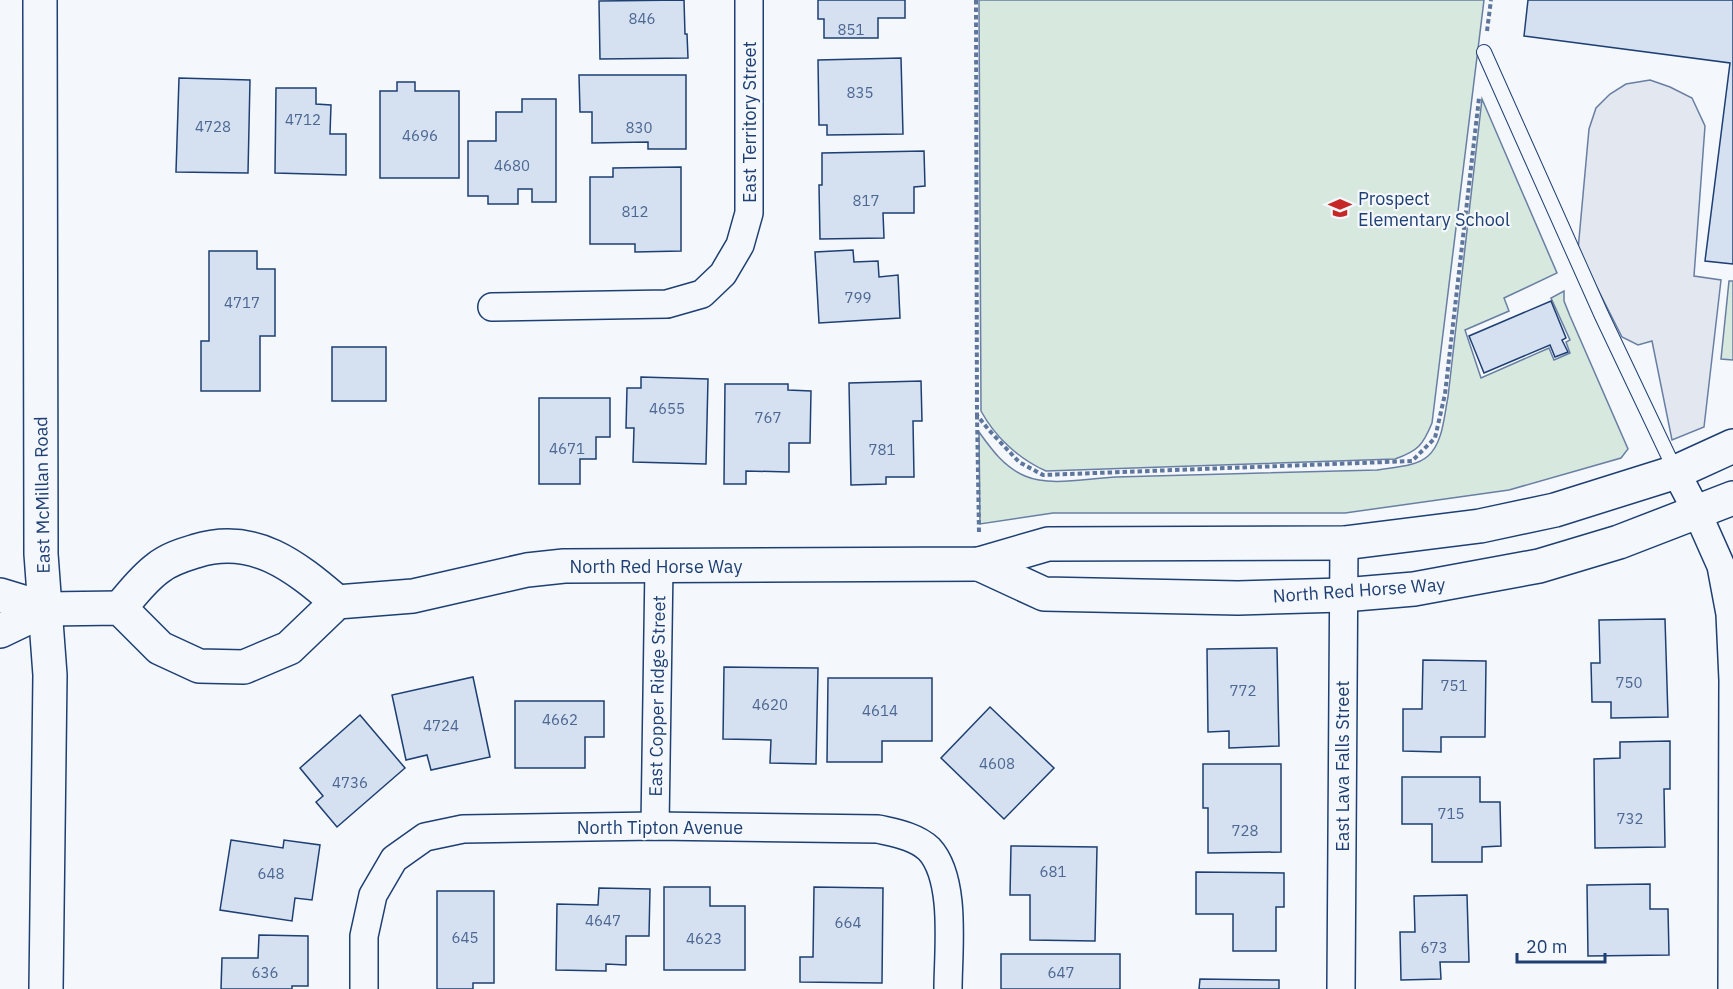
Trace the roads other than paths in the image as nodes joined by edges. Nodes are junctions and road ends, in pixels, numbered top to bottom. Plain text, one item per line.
1 (39, 0) edge
2 (749, 0) edge
3 (1484, 52) road end
4 (492, 307) dead end
5 (1733, 446) edge
6 (1676, 472) junction
7 (1733, 498) edge
8 (1697, 512) junction
9 (1344, 543) junction
10 (979, 564) junction
11 (659, 566) junction
12 (0, 595) edge
13 (1344, 595) junction
14 (337, 602) junction
15 (120, 608) junction
16 (46, 609) junction
17 (0, 632) edge
18 (656, 826) junction
19 (46, 989) edge
20 (364, 989) edge
21 (948, 989) edge
22 (1341, 989) edge
23 (1732, 989) edge

1 - 16 street, East McMillan Road
2 - 4 street, East Territory Street
3 - 6 lane
5 - 6 street, North Red Horse Way
6 - 8 street
6 - 9 street, North Red Horse Way
7 - 8 street, North Red Horse Way
8 - 13 street, North Red Horse Way
8 - 23 street
9 - 10 street, North Red Horse Way
9 - 13 street, East Lava Falls Street
10 - 11 street, North Red Horse Way
10 - 13 street, North Red Horse Way
11 - 14 street, North Red Horse Way
11 - 18 street, East Copper Ridge Street
12 - 16 street
13 - 22 street, East Lava Falls Street
14 - 15 street
14 - 15 street
15 - 16 street
16 - 17 street
16 - 19 street, East McMillan Road
18 - 20 street, North Tipton Avenue
18 - 21 street, North Tipton Avenue

